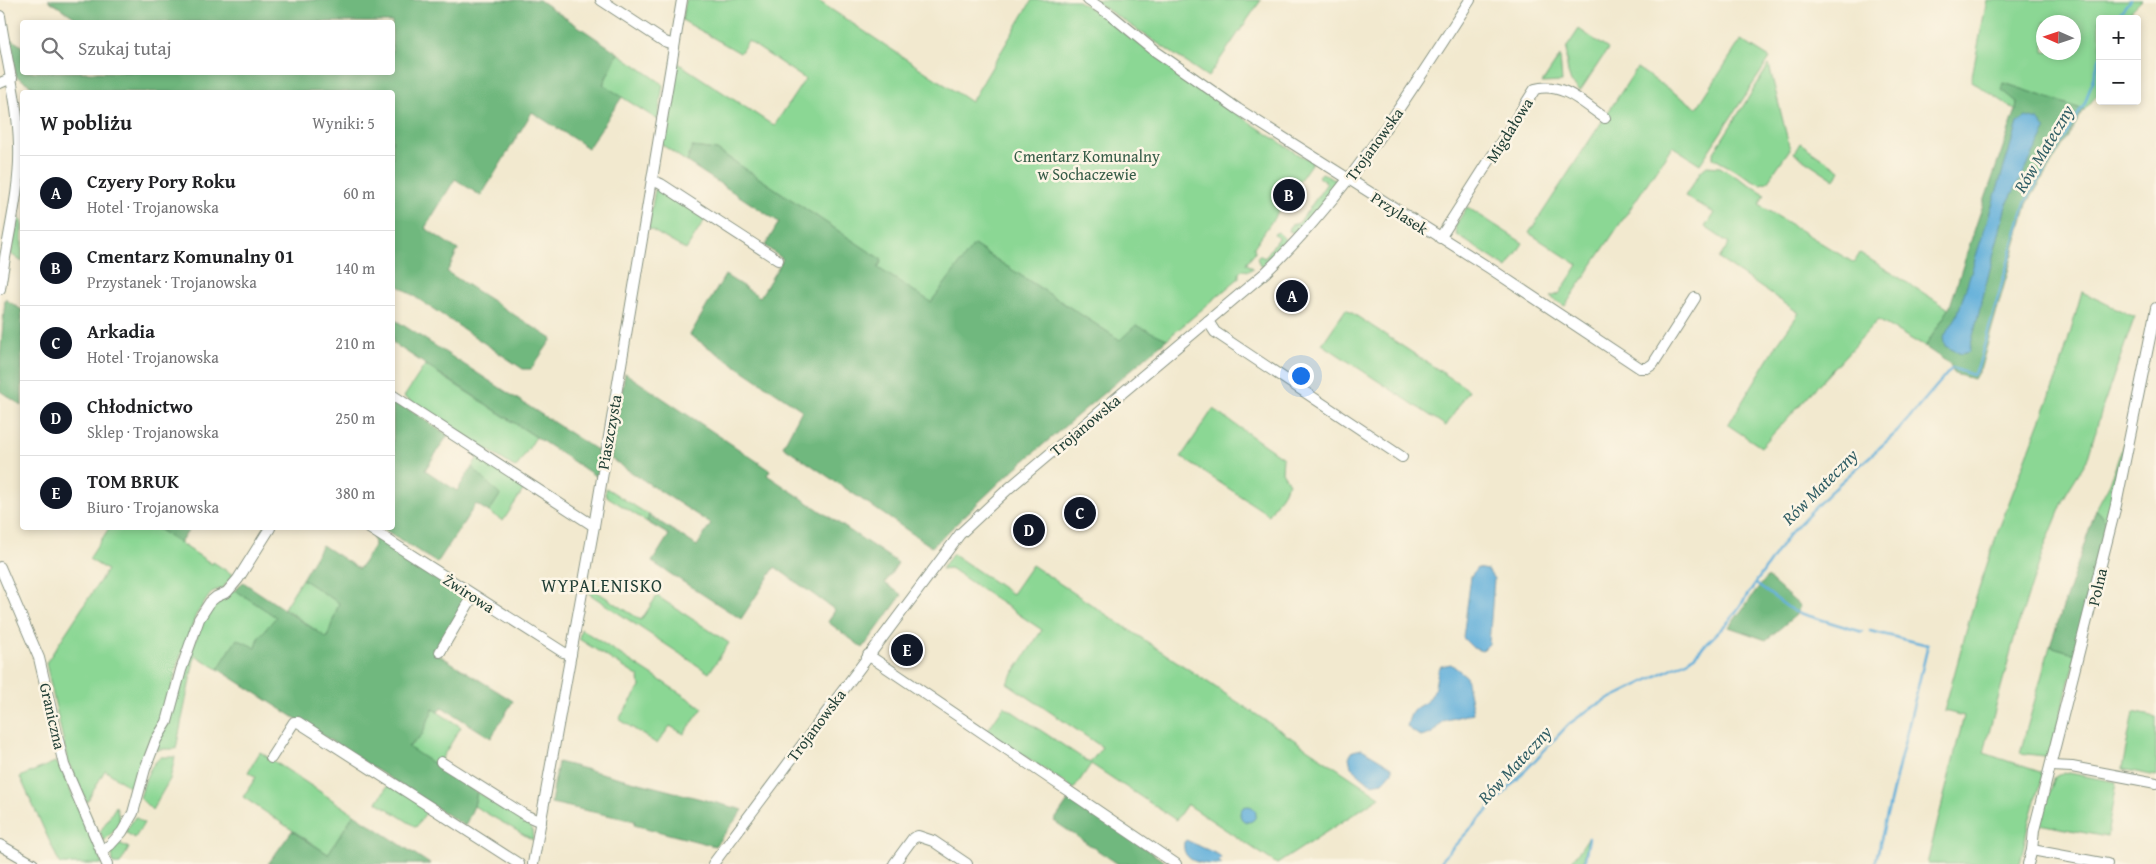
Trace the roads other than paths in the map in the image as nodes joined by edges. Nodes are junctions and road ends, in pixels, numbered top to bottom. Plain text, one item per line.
1 (602, 0) edge
2 (682, 0) edge
3 (1088, 0) edge
4 (1470, 0) edge
5 (0, 16) edge
6 (674, 45) junction
7 (12, 78) junction
8 (0, 83) edge
9 (1605, 118) dead end
10 (1349, 179) junction
11 (652, 180) junction
12 (1440, 238) junction
13 (778, 260) dead end
14 (0, 289) edge
15 (1695, 298) dead end
16 (2156, 308) edge
17 (1208, 321) junction
18 (395, 397) edge
19 (1402, 457) dead end
20 (594, 526) junction
21 (269, 530) edge
22 (373, 530) edge
23 (0, 566) edge
24 (473, 596) junction
25 (440, 652) dead end
26 (571, 654) junction
27 (868, 655) junction
28 (271, 758) dead end
29 (441, 762) dead end
30 (2051, 766) junction
31 (2156, 783) edge
32 (541, 822) junction
33 (0, 845) edge
34 (2032, 850) junction
35 (101, 851) junction
36 (30, 863) edge
37 (106, 864) edge
38 (519, 864) edge
39 (534, 864) edge
40 (713, 864) edge
41 (894, 864) edge
42 (967, 864) edge
43 (1176, 864) edge
44 (2028, 864) edge
45 (2107, 864) edge

1 - 6 street
2 - 6 street, Piaszczysta
3 - 10 street, Przylasek
4 - 10 street, Trojanowska
5 - 7 street
6 - 11 street, Piaszczysta
7 - 8 street
7 - 14 street
9 - 12 street, Migdałowa
10 - 12 street, Przylasek
10 - 17 street, Trojanowska
11 - 13 street
11 - 20 street, Piaszczysta
12 - 15 street, Przylasek
16 - 30 street, Polna
17 - 19 street
17 - 27 street, Trojanowska
18 - 20 street
20 - 26 street, Piaszczysta
21 - 35 street
22 - 24 street, Żwirowa
23 - 35 street, Graniczna
24 - 25 street
24 - 26 street, Żwirowa
26 - 32 street, Piaszczysta
27 - 40 street, Trojanowska
27 - 43 street
28 - 38 street
29 - 32 street
30 - 31 street
30 - 34 street, Polna
32 - 39 street, Piaszczysta
33 - 36 street
34 - 44 street, Polna
34 - 45 street
35 - 37 street, Graniczna
41 - 42 street

